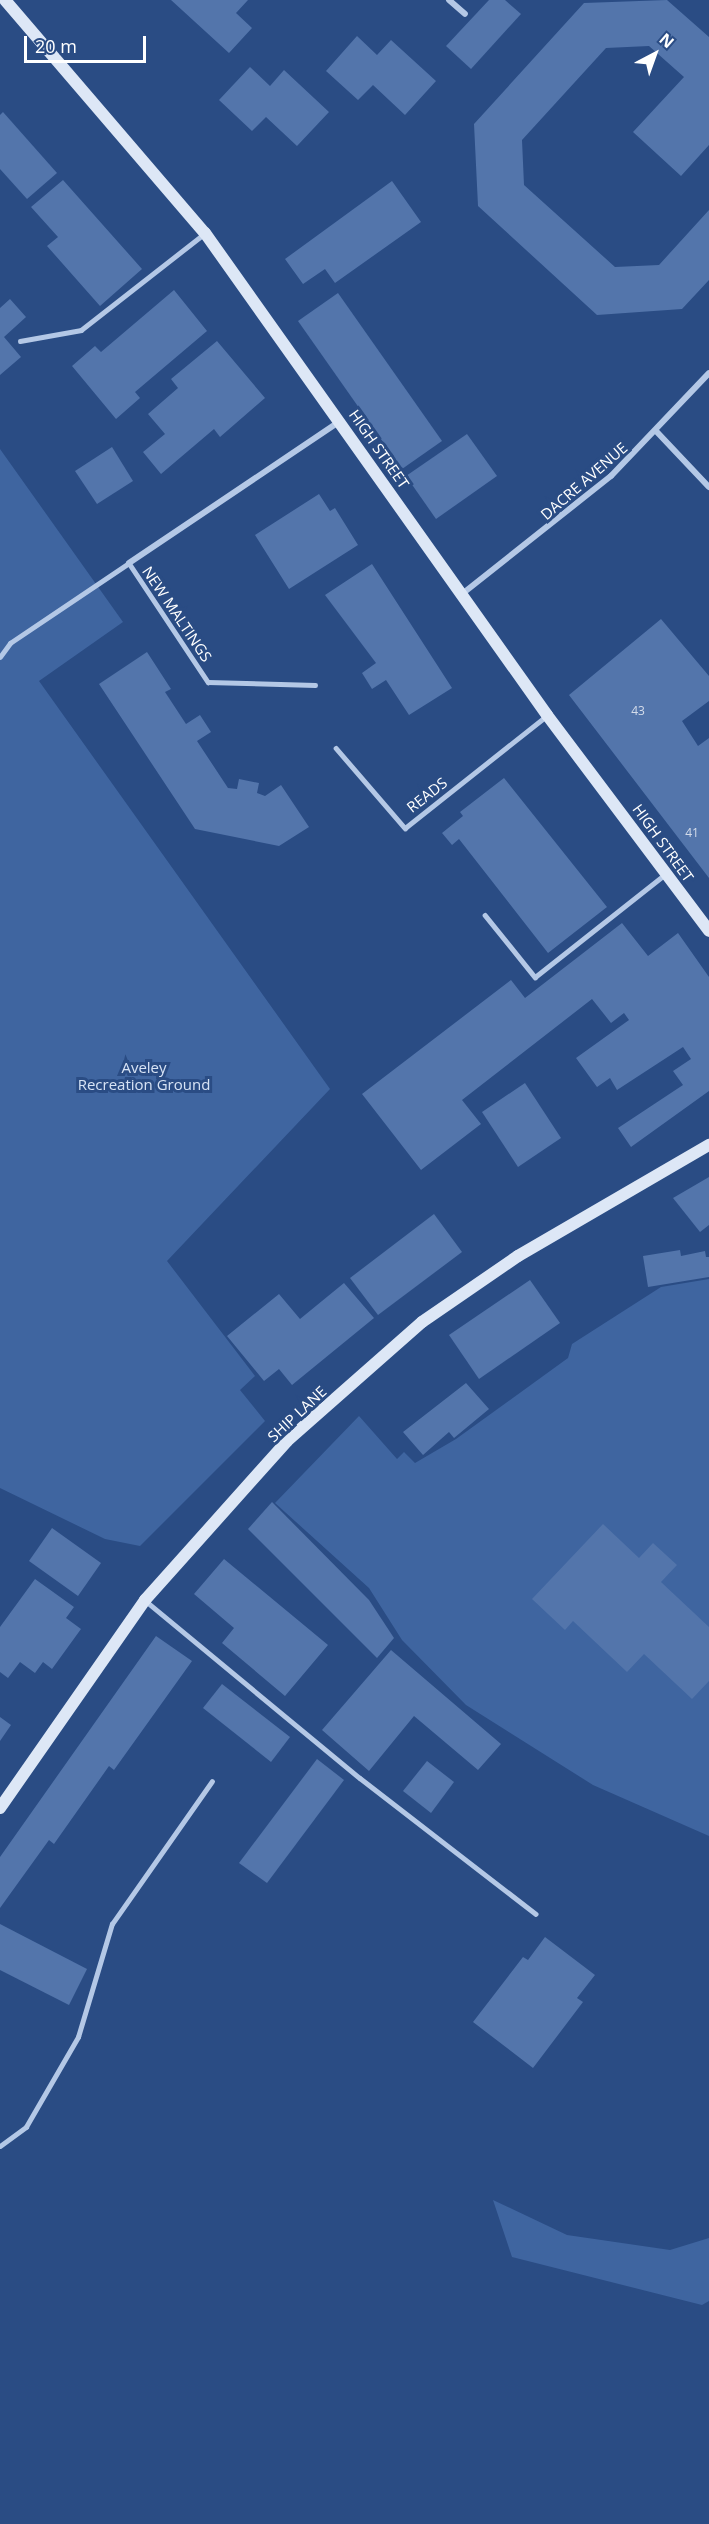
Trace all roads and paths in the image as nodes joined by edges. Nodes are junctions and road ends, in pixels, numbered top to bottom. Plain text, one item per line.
1 (5, 0) edge
2 (449, 0) edge
3 (465, 14) dead end
4 (205, 233) junction
5 (20, 341) dead end
6 (709, 373) edge
7 (340, 420) junction
8 (656, 431) junction
9 (709, 487) edge
10 (129, 563) junction
11 (462, 594) junction
12 (0, 657) edge
13 (315, 685) dead end
14 (548, 715) junction
15 (336, 748) dead end
16 (665, 874) junction
17 (485, 915) dead end
18 (709, 931) edge
19 (709, 1144) edge
20 (145, 1600) junction
21 (212, 1781) dead end
22 (0, 1808) edge
23 (536, 1914) dead end
24 (0, 2146) edge

1 - 4 street, HIGH STREET
2 - 3 street
4 - 5 lane
4 - 7 street, HIGH STREET
6 - 8 street, DACRE AVENUE
7 - 10 street, NEW MALTINGS
7 - 11 street, HIGH STREET
8 - 9 street
8 - 11 street, DACRE AVENUE
10 - 12 lane
10 - 13 lane, NEW MALTINGS
11 - 14 street, HIGH STREET
14 - 15 lane, READS
14 - 16 street, HIGH STREET
16 - 17 lane
16 - 18 street, HIGH STREET
19 - 20 street, SHIP LANE
20 - 22 street, SHIP LANE
20 - 23 lane
21 - 24 lane

